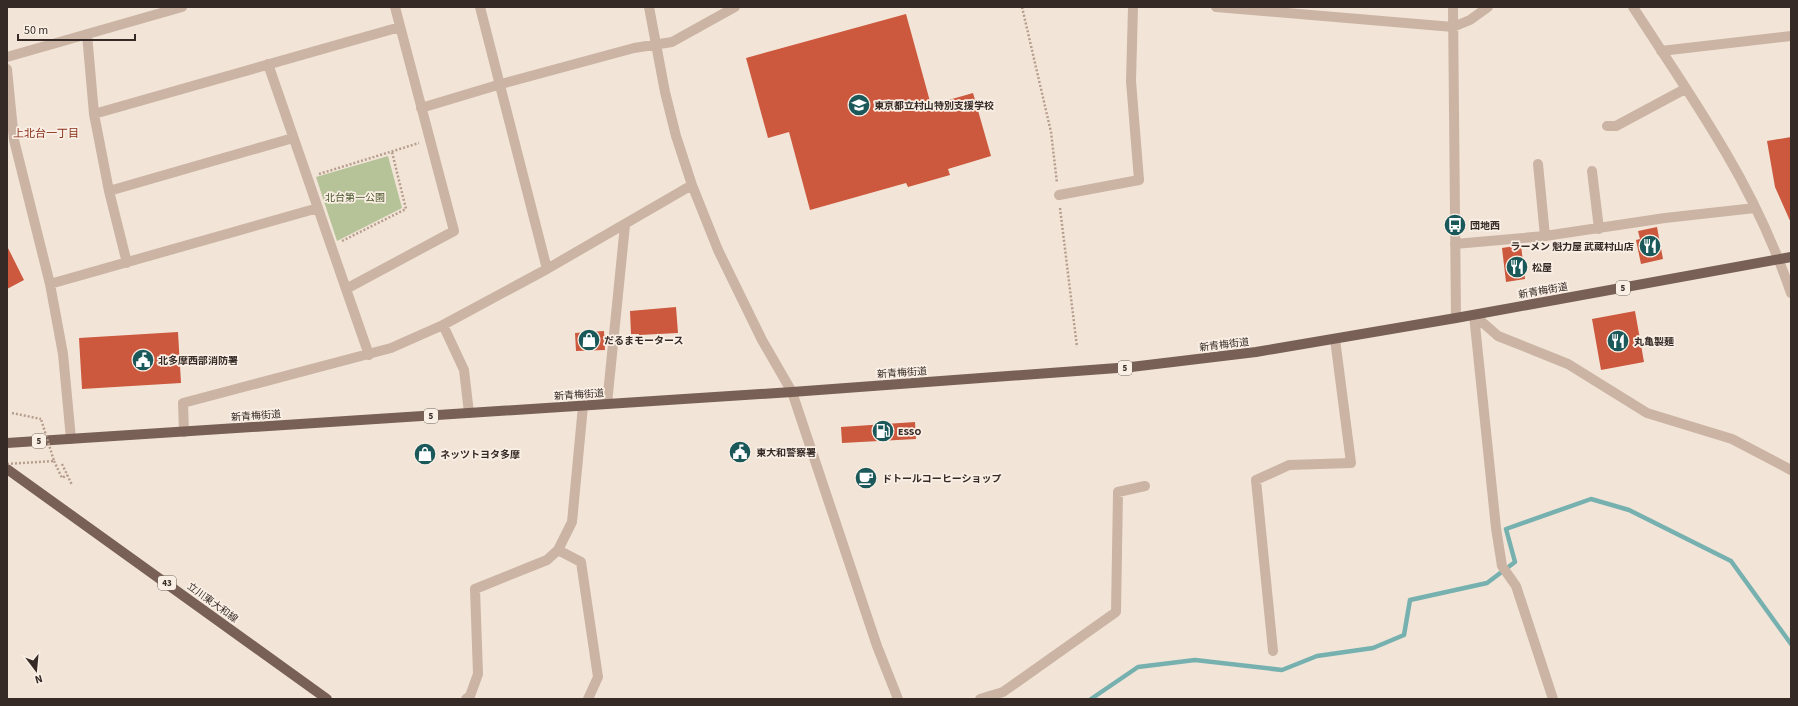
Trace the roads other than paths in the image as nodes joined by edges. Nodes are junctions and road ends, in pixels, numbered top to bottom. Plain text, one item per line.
1 (182, 7) edge
2 (395, 7) edge
3 (480, 7) edge
4 (649, 7) edge
5 (735, 7) edge
6 (1133, 7) edge
7 (1216, 7) edge
8 (1453, 7) edge
9 (1488, 7) edge
10 (1633, 7) edge
11 (400, 27) junction
12 (1453, 27) junction
13 (87, 34) junction
14 (1791, 36) edge
15 (656, 45) junction
16 (1661, 51) junction
17 (7, 56) edge
18 (268, 64) junction
19 (7, 69) edge
20 (501, 84) junction
21 (1685, 89) junction
22 (422, 108) junction
23 (94, 114) junction
24 (1608, 126) dead end
25 (293, 138) junction
26 (10, 142) edge
27 (1538, 164) dead end
28 (1592, 172) dead end
29 (692, 185) junction
30 (109, 191) junction
31 (1059, 195) road end
32 (318, 208) junction
33 (1755, 208) junction
34 (625, 225) junction
35 (1599, 229) junction
36 (1544, 236) junction
37 (1455, 244) junction
38 (1791, 257) edge
39 (1779, 259) junction
40 (127, 263) junction
41 (547, 269) junction
42 (50, 284) junction
43 (346, 289) junction
44 (1791, 293) edge
45 (1474, 315) junction
46 (1456, 318) junction
47 (443, 325) junction
48 (1335, 339) junction
49 (369, 355) junction
50 (792, 392) junction
51 (607, 404) junction
52 (583, 406) junction
53 (469, 413) junction
54 (184, 432) junction
55 (71, 439) junction
56 (7, 443) edge
57 (7, 469) edge
58 (1791, 470) edge
59 (1145, 486) dead end
60 (558, 550) junction
61 (1273, 651) dead end
62 (471, 698) edge
63 (327, 699) edge
64 (588, 699) edge
65 (898, 699) edge
66 (980, 699) edge
67 (1553, 699) edge

1 - 13 street
2 - 11 street
3 - 20 street
4 - 15 street
5 - 15 street
6 - 31 street
7 - 12 street
8 - 12 street
9 - 12 street
10 - 16 street
11 - 18 street
11 - 22 street
12 - 37 street
13 - 17 street
13 - 23 street
14 - 16 street
15 - 20 street
15 - 29 street
16 - 21 street
18 - 23 street
18 - 25 street
19 - 26 street
20 - 22 street
20 - 41 street
21 - 24 street
21 - 33 street
22 - 43 street
23 - 30 street
25 - 30 street
25 - 32 street
26 - 42 street
27 - 36 street
28 - 35 street
29 - 34 street
29 - 50 street
30 - 40 street
32 - 40 street
32 - 43 street
33 - 35 street
33 - 39 street
34 - 41 street
34 - 51 street
35 - 36 street
36 - 37 street
37 - 46 street
38 - 39 main road, 新青梅街道 / 5
39 - 44 street
39 - 45 main road, 新青梅街道 / 5
40 - 42 street
41 - 47 street
42 - 55 street
43 - 49 street
45 - 46 main road, 新青梅街道 / 5
45 - 58 street
45 - 67 street
46 - 48 main road, 新青梅街道 / 5
47 - 49 street
47 - 53 street
48 - 50 main road, 新青梅街道 / 5
48 - 61 street
49 - 54 street
50 - 51 main road, 新青梅街道 / 5
50 - 65 street
51 - 52 main road, 新青梅街道 / 5
52 - 53 main road, 新青梅街道 / 5
52 - 60 street
53 - 54 main road, 新青梅街道 / 5
54 - 55 main road, 新青梅街道 / 5
55 - 56 main road, 新青梅街道 / 5
57 - 63 main road, 立川東大和線 / 43
59 - 66 street
60 - 62 street
60 - 64 street

